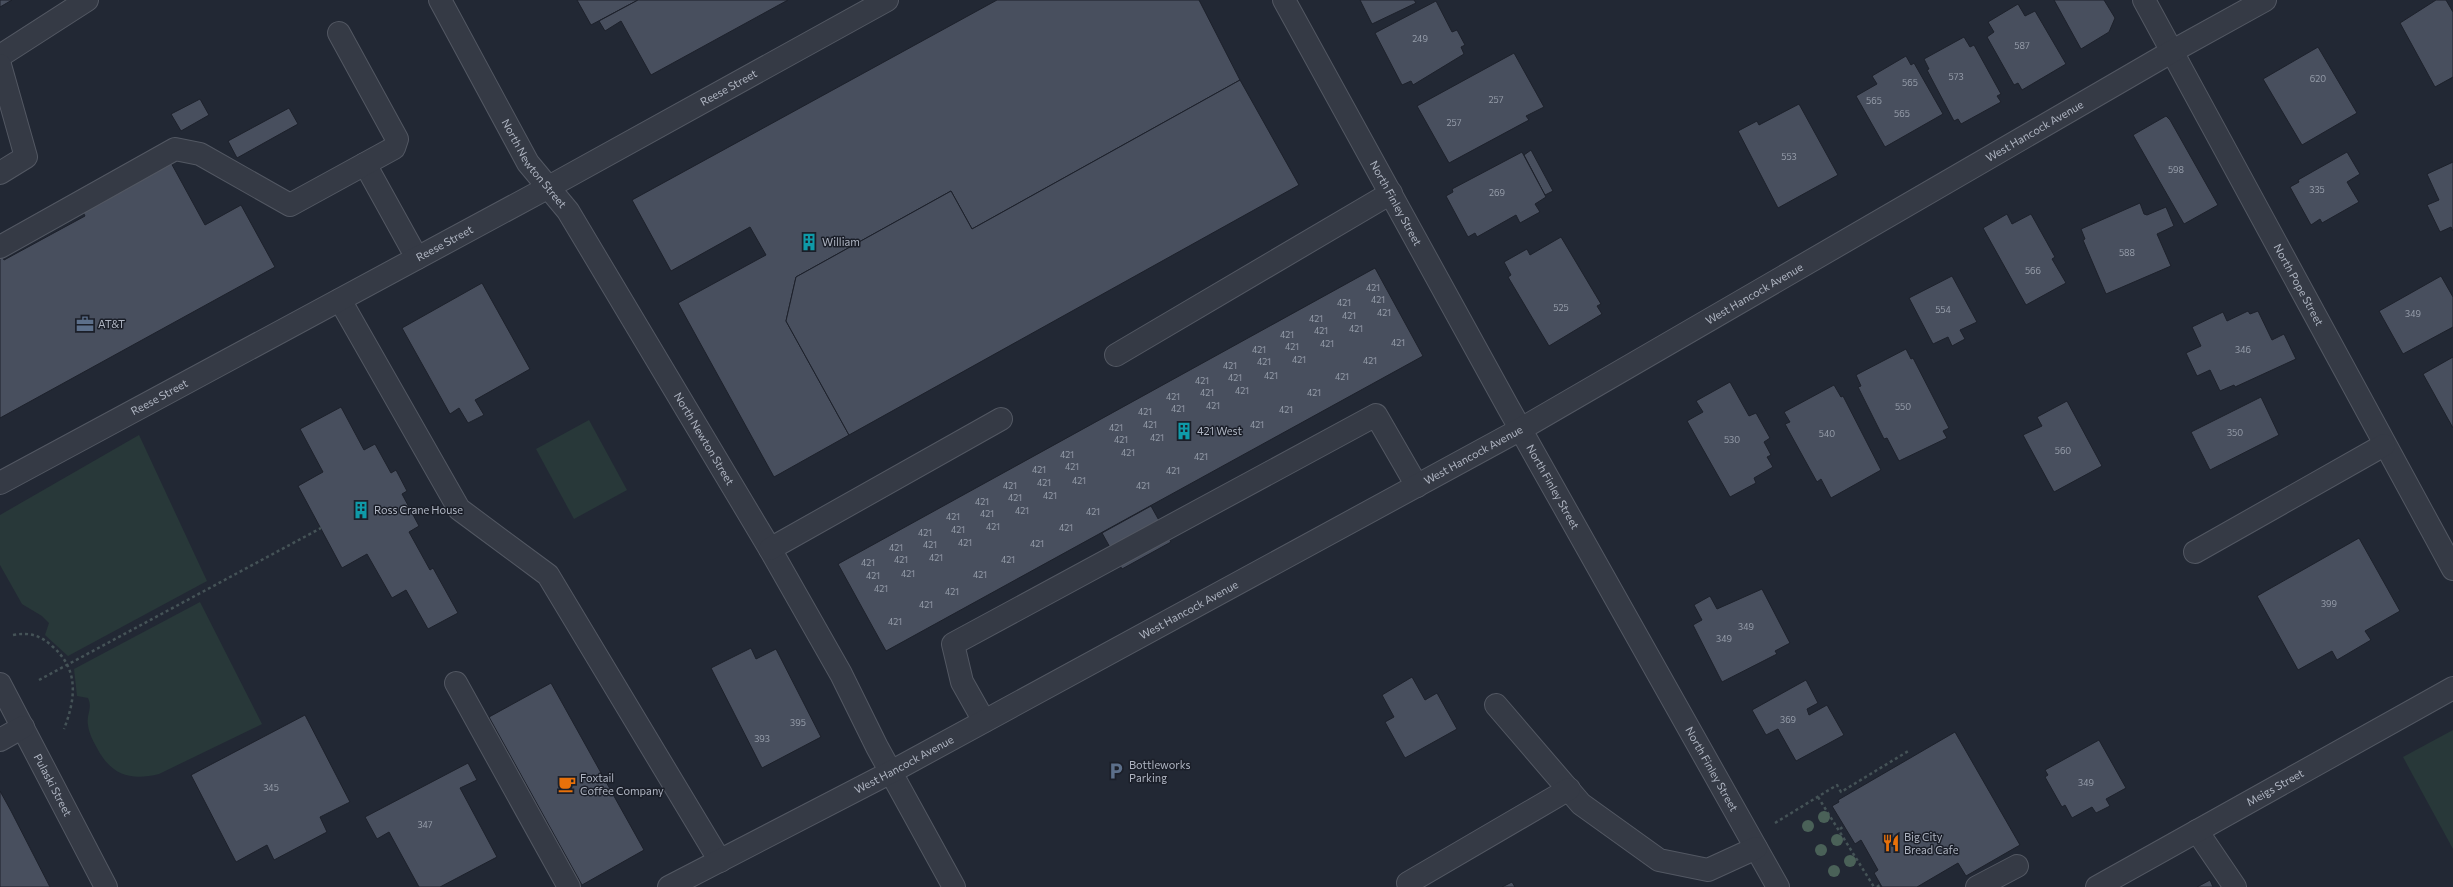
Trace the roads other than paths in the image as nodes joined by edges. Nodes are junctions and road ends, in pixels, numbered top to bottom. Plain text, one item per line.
1 (87, 0) edge
2 (440, 0) edge
3 (887, 0) edge
4 (1284, 0) edge
5 (2144, 0) edge
6 (2265, 0) edge
7 (339, 33) dead end
8 (2171, 52) junction
9 (0, 56) edge
10 (2, 79) edge
11 (365, 164) junction
12 (0, 173) edge
13 (547, 188) junction
14 (1391, 193) junction
15 (0, 247) edge
16 (417, 258) junction
17 (340, 300) junction
18 (1116, 355) dead end
19 (1001, 419) dead end
20 (1521, 429) junction
21 (2384, 445) junction
22 (0, 483) edge
23 (1417, 486) junction
24 (770, 549) junction
25 (2195, 552) dead end
26 (2453, 569) edge
27 (456, 683) dead end
28 (0, 684) edge
29 (2453, 688) edge
30 (1496, 705) dead end
31 (984, 721) junction
32 (23, 727) junction
33 (0, 740) edge
34 (891, 772) junction
35 (1569, 789) junction
36 (2197, 831) junction
37 (1754, 843) junction
38 (720, 861) junction
39 (2017, 866) dead end
40 (1408, 883) dead end
41 (106, 887) edge
42 (569, 887) edge
43 (668, 887) edge
44 (954, 887) edge
45 (1778, 887) edge
46 (1977, 887) edge
47 (2097, 887) edge
48 (2235, 887) edge

1 - 9 street
2 - 13 street, North Newton Street
3 - 13 street, Reese Street
4 - 14 street, North Finley Street
5 - 8 street, North Pope Street
6 - 8 street, West Hancock Avenue
7 - 11 street
8 - 20 street, West Hancock Avenue
8 - 21 street, North Pope Street
10 - 12 street
11 - 15 street
11 - 16 street
13 - 16 street, Reese Street
13 - 24 street, North Newton Street
14 - 18 street
14 - 20 street, North Finley Street
16 - 17 street, Reese Street
17 - 22 street, Reese Street
17 - 38 street
19 - 24 street
20 - 23 street, West Hancock Avenue
20 - 37 street, North Finley Street
21 - 25 street
21 - 26 street, North Pope Street
23 - 31 street, West Hancock Avenue
23 - 31 street
24 - 34 street, North Newton Street
27 - 42 street
28 - 32 street, Pulaski Street
29 - 36 street, Meigs Street
30 - 35 street
31 - 34 street, West Hancock Avenue
32 - 33 street
32 - 41 street, Pulaski Street
34 - 38 street, West Hancock Avenue
34 - 44 street, North Newton Street
35 - 37 street
35 - 40 street
36 - 47 street, Meigs Street
36 - 48 street
37 - 45 street, North Finley Street
38 - 43 street, West Hancock Avenue
39 - 46 street

